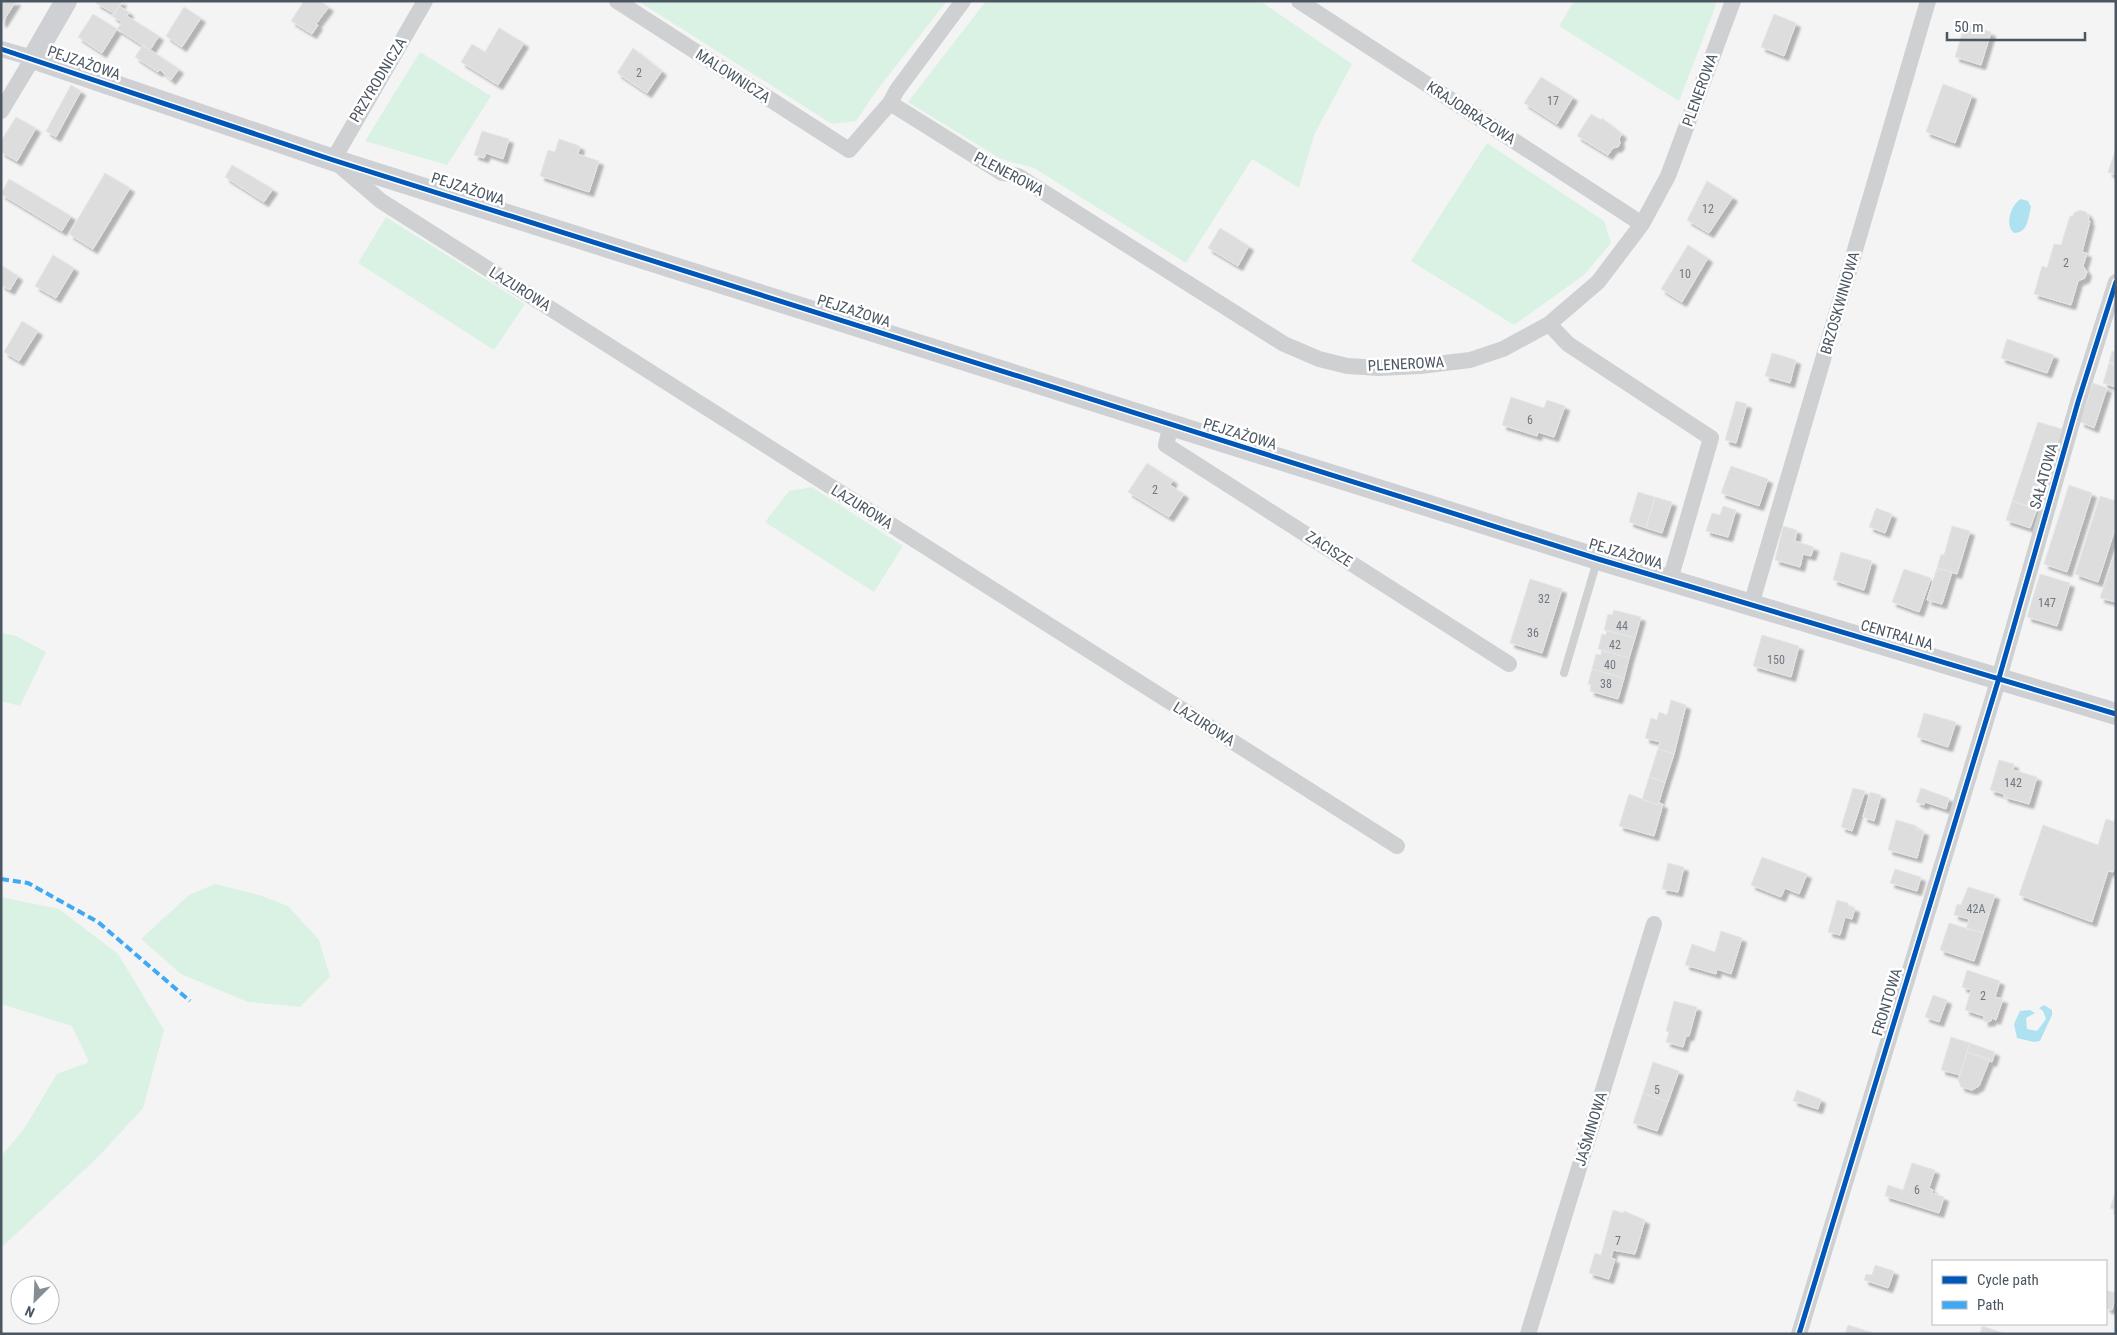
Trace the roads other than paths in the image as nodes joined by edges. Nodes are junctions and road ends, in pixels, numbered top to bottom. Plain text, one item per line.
1 (66, 1) edge
2 (425, 1) edge
3 (617, 1) edge
4 (963, 1) edge
5 (1299, 1) edge
6 (1733, 1) edge
7 (1928, 1) edge
8 (1, 49) edge
9 (33, 58) junction
10 (890, 103) junction
11 (1, 111) edge
12 (333, 160) junction
13 (1642, 224) junction
14 (2116, 282) edge
15 (1549, 324) junction
16 (1171, 425) junction
17 (1598, 559) junction
18 (1670, 580) junction
19 (1751, 605) junction
20 (1509, 664) dead end
21 (1564, 673) dead end
22 (1999, 678) junction
23 (2116, 714) edge
24 (1397, 846) dead end
25 (1654, 924) dead end
26 (1528, 1334) edge
27 (1799, 1334) edge

1 - 9 street
2 - 12 street, PRZYRODNICZA
3 - 10 street, MALOWNICZA
4 - 10 street
5 - 13 street, KRAJOBRAZOWA
6 - 13 street, PLENEROWA
7 - 19 street, BRZOSKWINIOWA
8 - 9 street
9 - 11 street
9 - 12 street, PEJZAŻOWA
10 - 15 street, PLENEROWA
12 - 16 street, PEJZAŻOWA
12 - 24 street, LAZUROWA
13 - 15 street, PLENEROWA
14 - 22 street, SAŁATOWA
15 - 18 street
16 - 17 street, PEJZAŻOWA
16 - 20 street, ZACISZE
17 - 18 street, PEJZAŻOWA
17 - 21 lane
18 - 19 street, CENTRALNA
19 - 22 street, CENTRALNA
22 - 23 street, CENTRALNA
22 - 27 street, FRONTOWA
25 - 26 street, JAŚMINOWA

